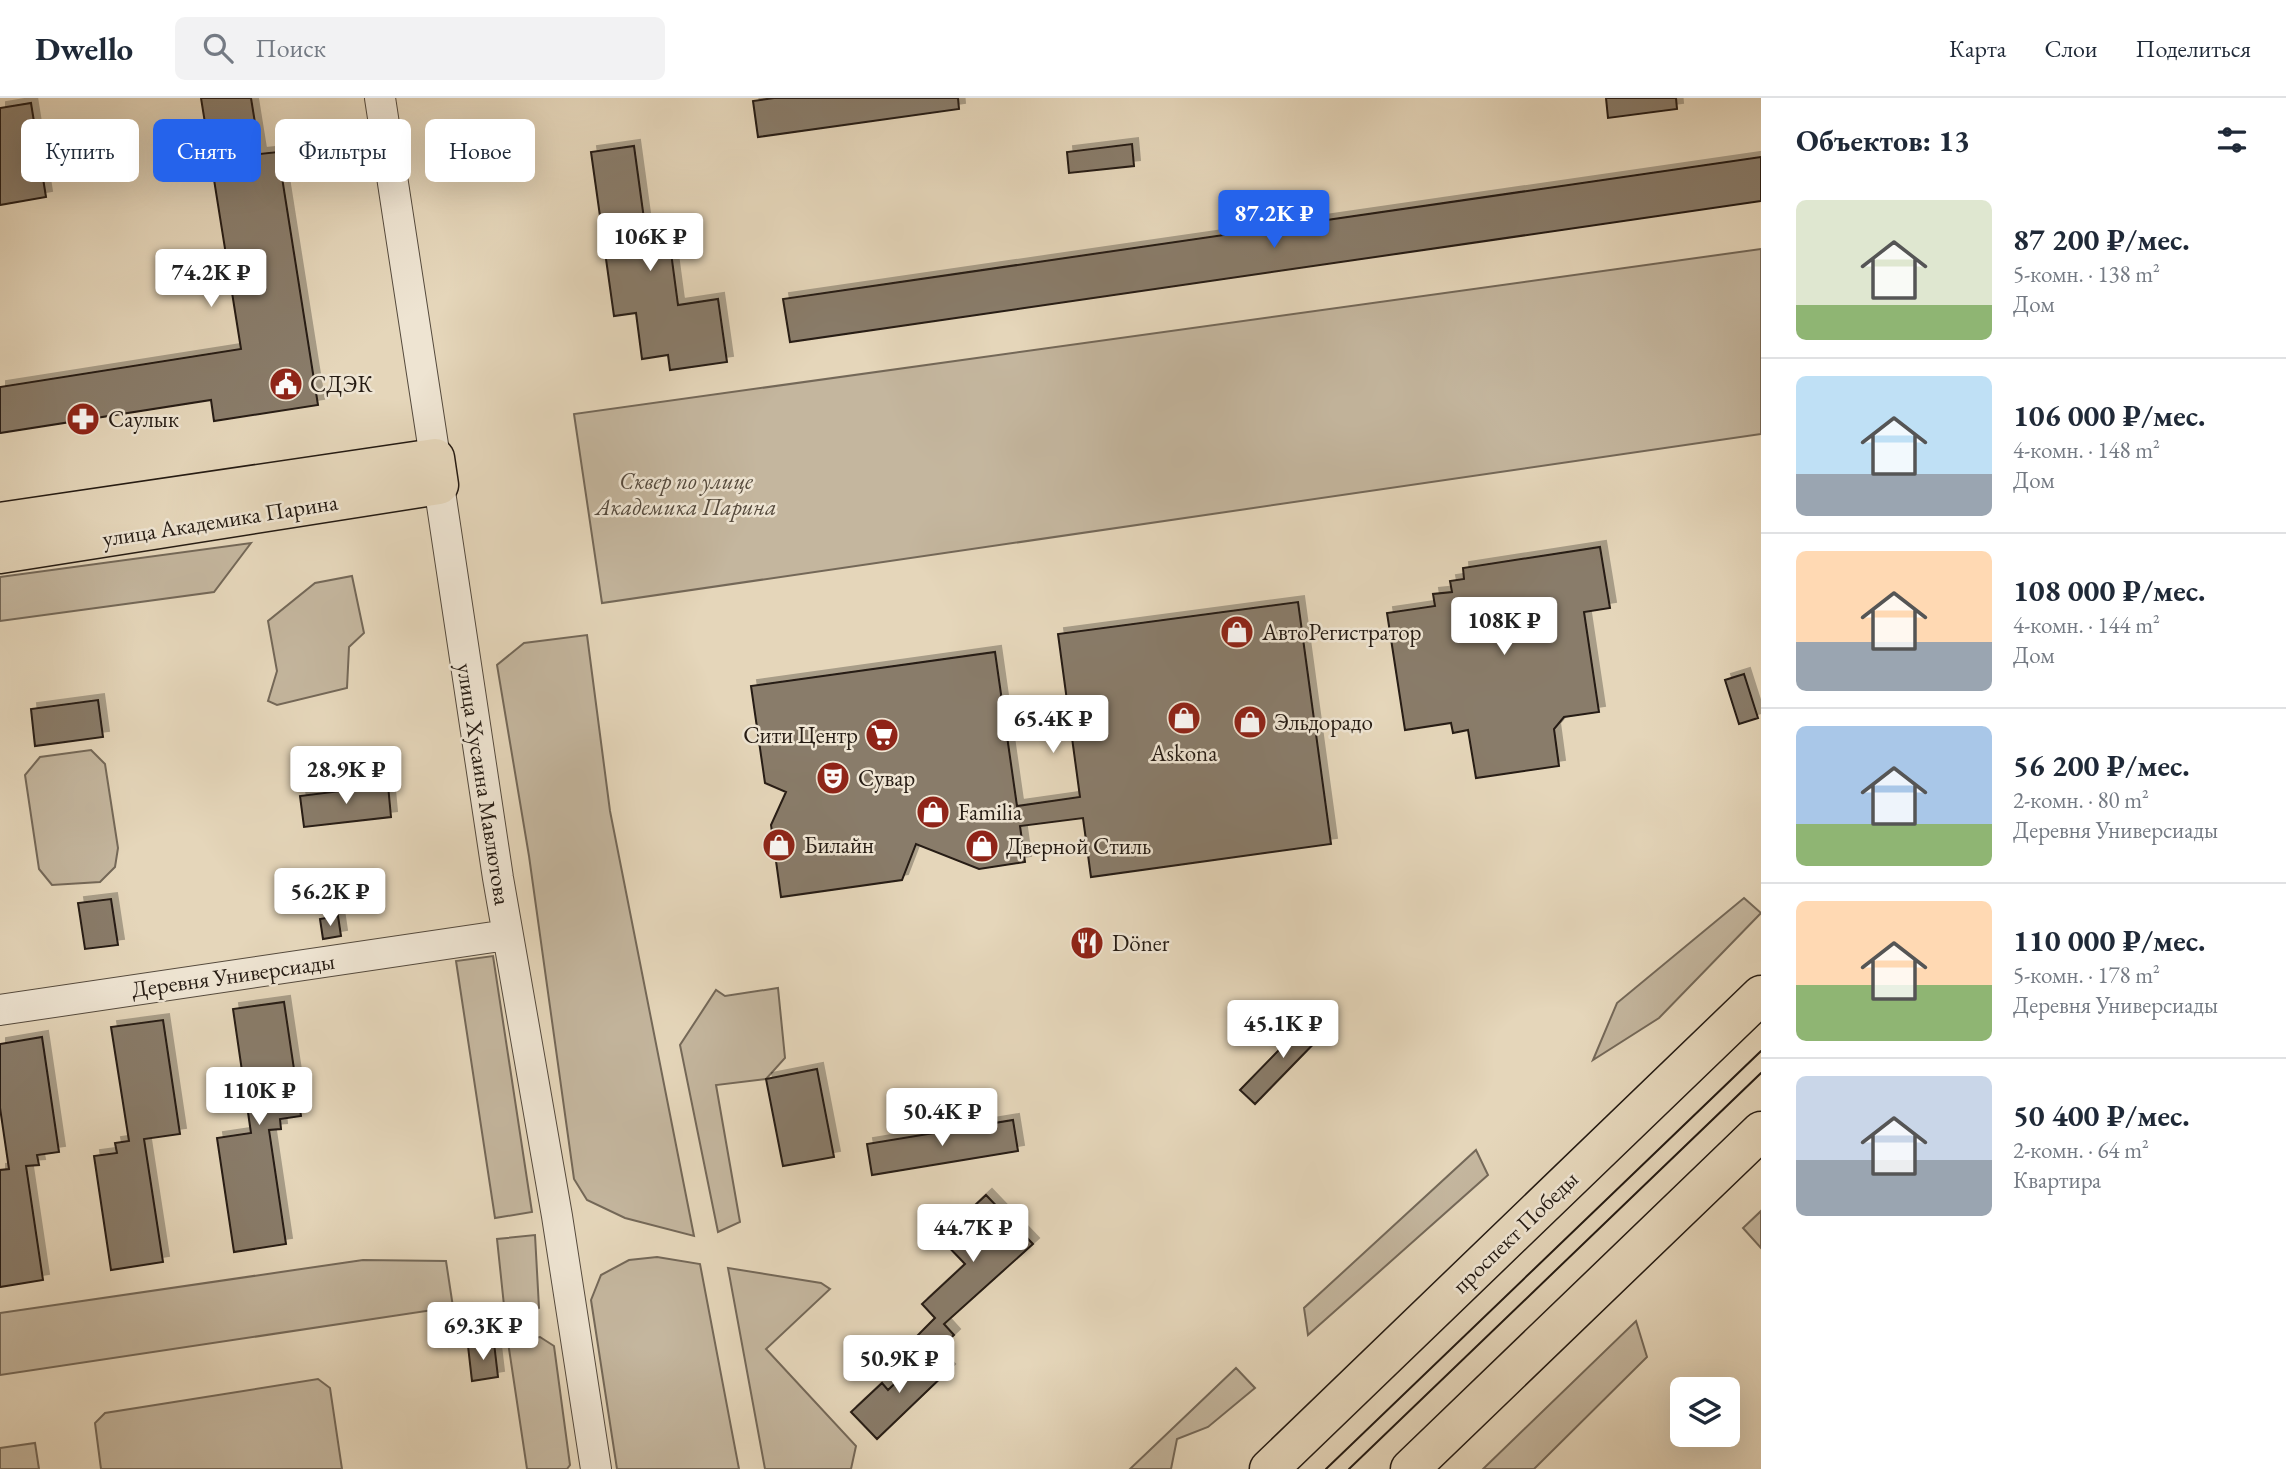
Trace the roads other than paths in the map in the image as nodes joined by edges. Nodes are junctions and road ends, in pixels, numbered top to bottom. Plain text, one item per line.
1 (380, 98) edge
2 (437, 472) junction
3 (0, 522) edge
4 (0, 554) edge
5 (507, 934) junction
6 (1761, 995) edge
7 (0, 1010) edge
8 (1761, 1131) edge
9 (596, 1469) edge
10 (1269, 1469) edge
11 (1410, 1469) edge

1 - 2 street, улица Хусаина Мавлютова
2 - 3 main road, улица Академика Парина
2 - 4 main road, улица Академика Парина
2 - 5 street, улица Хусаина Мавлютова
5 - 7 street, Деревня Универсиады
5 - 9 street, улица Хусаина Мавлютова
6 - 10 main road, проспект Победы
8 - 11 main road

